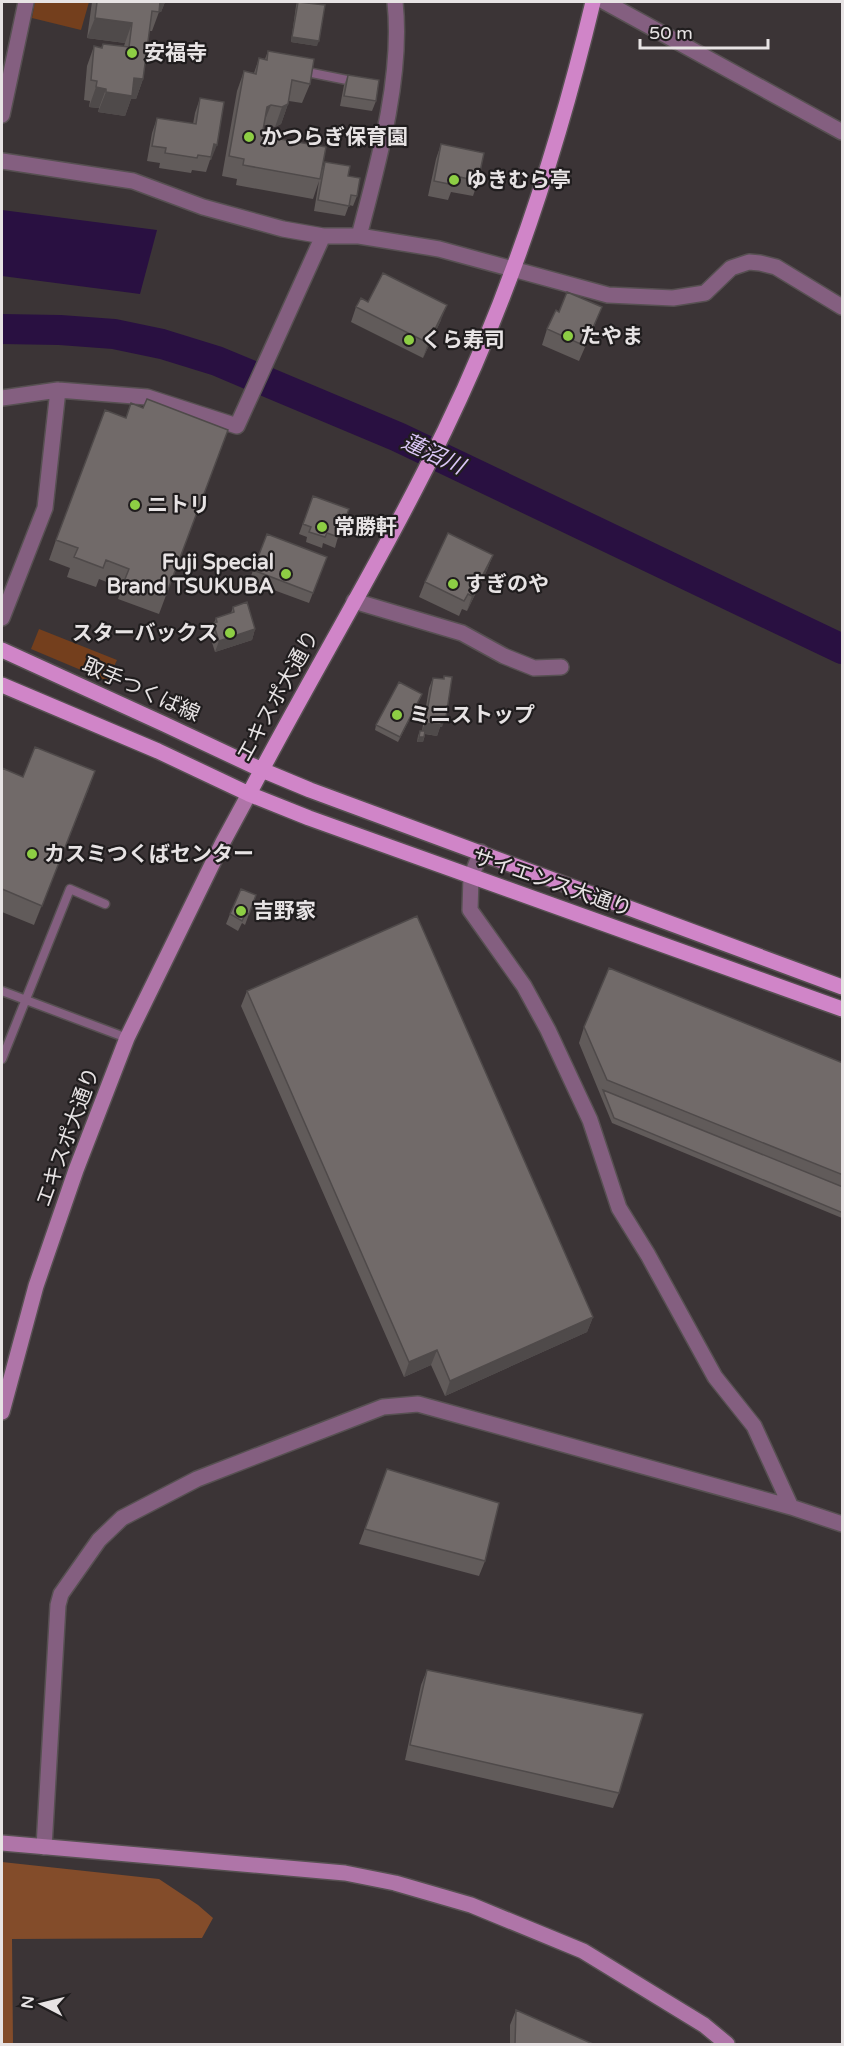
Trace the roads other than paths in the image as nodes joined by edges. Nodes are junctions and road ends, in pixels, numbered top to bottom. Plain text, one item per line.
1 (26, 2) edge
2 (395, 2) edge
3 (593, 2) edge
4 (605, 2) edge
5 (292, 68) edge
6 (371, 84) edge
7 (2, 115) edge
8 (843, 132) edge
9 (2, 161) edge
10 (323, 236) junction
11 (359, 236) junction
12 (513, 269) junction
13 (843, 307) edge
14 (58, 390) junction
15 (2, 398) edge
16 (354, 601) junction
17 (2, 618) edge
18 (2, 650) edge
19 (561, 667) dead end
20 (2, 685) edge
21 (261, 770) junction
22 (249, 794) junction
23 (481, 852) junction
24 (471, 877) junction
25 (105, 904) dead end
26 (843, 987) edge
27 (2, 991) edge
28 (24, 999) junction
29 (843, 1009) edge
30 (127, 1038) junction
31 (2, 1059) edge
32 (2, 1412) edge
33 (791, 1507) junction
34 (843, 1524) edge
35 (2, 1843) edge
36 (44, 1847) junction
37 (727, 2044) edge

1 - 7 street
2 - 11 street
3 - 12 main road, エキスポ大通り
4 - 8 street
5 - 6 lane
9 - 10 street
10 - 11 street
10 - 14 street
11 - 12 street
12 - 13 street
12 - 16 main road, エキスポ大通り
14 - 15 street
14 - 17 street
16 - 19 street
16 - 21 main road, エキスポ大通り
18 - 21 main road, 取手つくば線
20 - 22 main road
21 - 22 main road, エキスポ大通り
21 - 23 main road, サイエンス大通り
22 - 24 main road, サイエンス大通り
22 - 30 street, エキスポ大通り
23 - 24 street
23 - 26 main road, サイエンス大通り
24 - 29 main road, サイエンス大通り
24 - 33 street
25 - 28 lane
27 - 28 lane
28 - 30 lane
28 - 31 lane
30 - 32 street, エキスポ大通り
33 - 34 street
33 - 36 street
35 - 36 street
36 - 37 street

